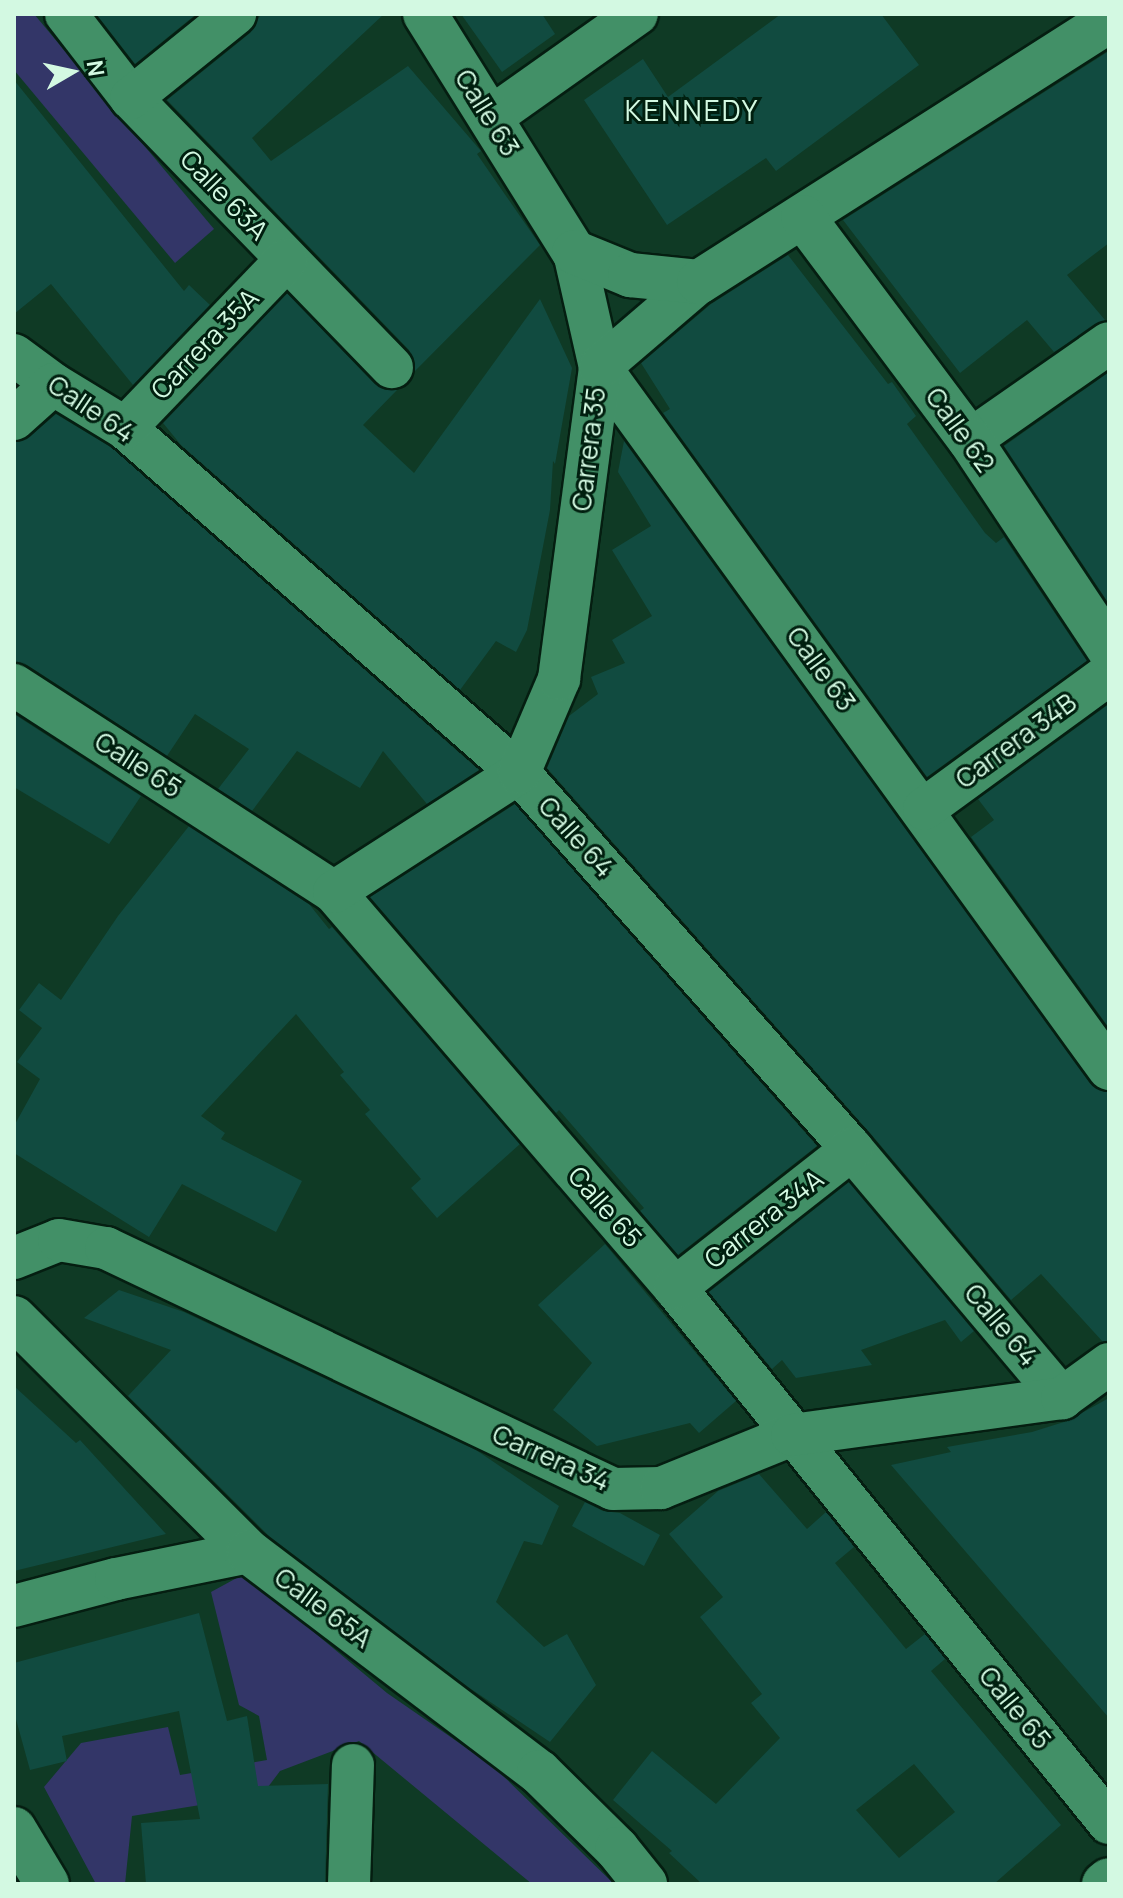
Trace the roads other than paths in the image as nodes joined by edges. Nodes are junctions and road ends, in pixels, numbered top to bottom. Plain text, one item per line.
1 (66, 14) edge
2 (235, 14) edge
3 (425, 14) edge
4 (637, 14) edge
5 (1109, 21) edge
6 (131, 98) junction
7 (490, 118) junction
8 (803, 217) junction
9 (574, 252) junction
10 (286, 260) junction
11 (699, 282) junction
12 (1109, 343) edge
13 (14, 355) edge
14 (392, 367) dead end
15 (600, 367) junction
16 (53, 384) junction
17 (14, 419) edge
18 (125, 428) junction
19 (970, 440) junction
20 (1109, 649) edge
21 (1109, 674) edge
22 (14, 685) edge
23 (519, 773) junction
24 (924, 809) junction
25 (334, 892) junction
26 (1109, 1069) edge
27 (852, 1149) junction
28 (14, 1258) edge
29 (675, 1288) junction
30 (14, 1318) edge
31 (1109, 1364) edge
32 (1062, 1398) junction
33 (792, 1435) junction
34 (249, 1552) junction
35 (14, 1606) edge
36 (353, 1765) dead end
37 (1109, 1823) edge
38 (14, 1829) edge
39 (1109, 1880) edge
40 (47, 1884) edge
41 (349, 1884) edge
42 (645, 1884) edge
43 (1104, 1884) edge

1 - 6 street, Calle 63A
2 - 6 street
3 - 7 street, Calle 63
4 - 7 street
5 - 8 street, Carrera 35
6 - 10 street, Calle 63A
7 - 9 street, Calle 63
8 - 11 street, Carrera 35
8 - 19 street, Calle 62
9 - 11 street
9 - 15 street, Calle 63
10 - 14 street, Calle 63A
10 - 18 street, Carrera 35A
11 - 15 street, Carrera 35
12 - 19 street
13 - 16 street, Calle 64
15 - 23 street, Carrera 35
15 - 24 street, Calle 63
16 - 17 street
16 - 18 street, Calle 64
18 - 23 street, Calle 64
19 - 20 street, Calle 62
21 - 24 street, Carrera 34B
22 - 25 street, Calle 65
23 - 25 street
23 - 27 street, Calle 64
24 - 26 street, Calle 63
25 - 29 street, Calle 65
27 - 29 street, Carrera 34A
27 - 32 street, Calle 64
28 - 33 street, Carrera 34
29 - 33 street, Calle 65
30 - 34 street, Calle 65A
31 - 32 street, Carrera 34
32 - 33 street, Carrera 34
33 - 37 street, Calle 65
34 - 35 street
34 - 42 street, Calle 65A
36 - 41 street
38 - 40 street
39 - 43 street

